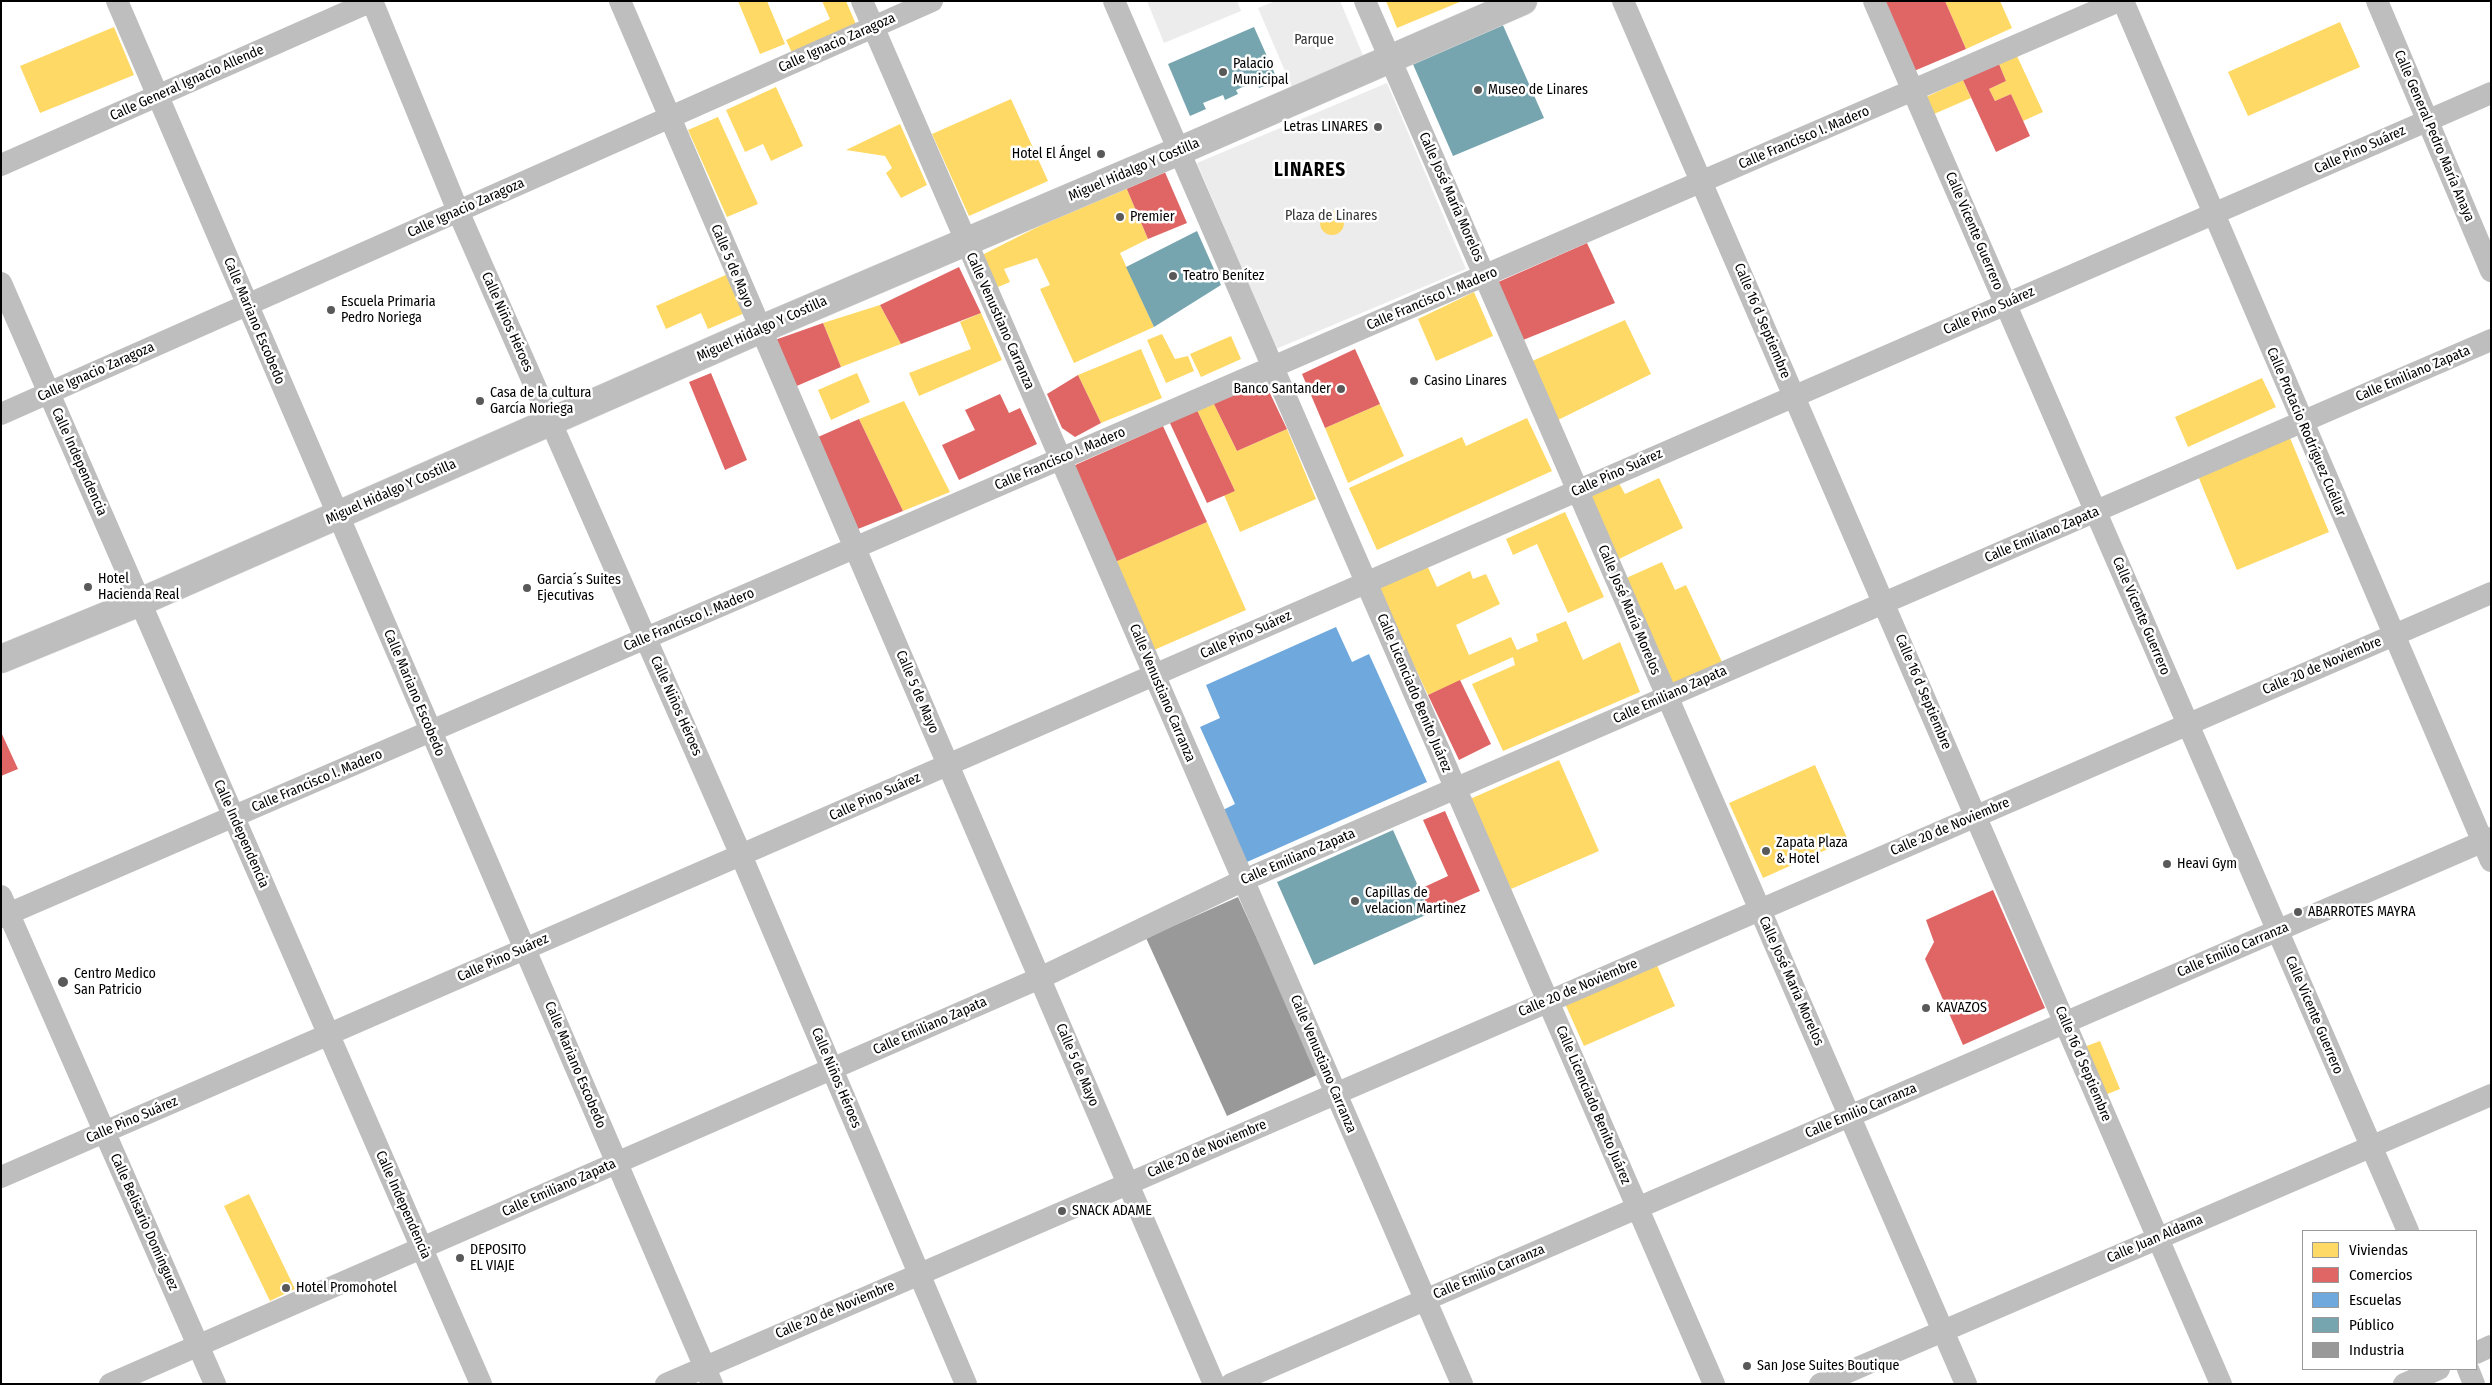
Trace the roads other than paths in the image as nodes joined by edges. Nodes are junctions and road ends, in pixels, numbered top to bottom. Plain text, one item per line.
1 (117, 1) edge
2 (372, 1) edge
3 (620, 1) edge
4 (862, 1) edge
5 (932, 1) edge
6 (1114, 1) edge
7 (1365, 1) edge
8 (1523, 1) edge
9 (1623, 1) edge
10 (1874, 1) edge
11 (2121, 1) edge
12 (2377, 1) edge
13 (873, 27) junction
14 (1390, 60) junction
15 (1913, 90) junction
16 (2491, 93) edge
17 (158, 96) junction
18 (670, 117) junction
19 (2428, 120) junction
20 (1178, 151) junction
21 (1, 165) edge
22 (1702, 182) junction
23 (458, 212) junction
24 (2214, 214) junction
25 (965, 241) junction
26 (2491, 271) edge
27 (1485, 276) junction
28 (1, 284) edge
29 (2006, 304) junction
30 (248, 305) junction
31 (759, 330) junction
32 (2491, 340) edge
33 (1273, 368) junction
34 (49, 393) junction
35 (1794, 396) junction
36 (1, 414) edge
37 (551, 422) junction
38 (2302, 422) junction
39 (1061, 459) junction
40 (1578, 490) junction
41 (2096, 512) junction
42 (338, 516) junction
43 (855, 548) junction
44 (1366, 582) junction
45 (2491, 593) edge
46 (140, 602) junction
47 (1884, 602) junction
48 (2394, 635) junction
49 (646, 638) junction
50 (1, 659) edge
51 (1154, 675) junction
52 (1666, 697) junction
53 (2188, 724) junction
54 (431, 732) junction
55 (948, 764) junction
56 (1455, 789) junction
57 (1976, 816) junction
58 (234, 817) junction
59 (2488, 847) edge
60 (740, 855) junction
61 (1244, 880) junction
62 (4, 909) edge
63 (1760, 910) junction
64 (2278, 930) junction
65 (525, 948) junction
66 (1040, 978) junction
67 (1548, 1002) junction
68 (2065, 1022) junction
69 (329, 1034) junction
70 (832, 1068) junction
71 (1336, 1093) junction
72 (2491, 1095) edge
73 (1850, 1116) junction
74 (105, 1132) junction
75 (2371, 1146) junction
76 (617, 1162) junction
77 (1, 1177) edge
78 (1128, 1183) junction
79 (1637, 1208) junction
80 (2408, 1230) edge
81 (2158, 1238) junction
82 (422, 1248) junction
83 (919, 1274) junction
84 (1426, 1300) junction
85 (1943, 1331) junction
86 (198, 1345) junction
87 (2491, 1346) edge
88 (2477, 1353) edge
89 (2437, 1370) edge
90 (2468, 1370) edge
91 (709, 1375) edge
92 (110, 1384) edge
93 (215, 1384) edge
94 (481, 1384) edge
95 (666, 1384) edge
96 (966, 1384) edge
97 (1214, 1384) edge
98 (1231, 1384) edge
99 (1462, 1384) edge
100 (1714, 1384) edge
101 (1820, 1384) edge
102 (1966, 1384) edge
103 (2221, 1384) edge
104 (2404, 1384) edge
105 (2474, 1384) edge

1 - 17 street, Calle Mariano Escobedo
2 - 17 street, Calle General Ignacio Allende
2 - 23 street, Calle Niños Héroes
3 - 18 street, Calle 5 de Mayo
4 - 13 street, Calle Venustiano Carranza
5 - 13 street, Calle Ignacio Zaragoza
6 - 20 street, Calle Licenciado Benito Juárez
7 - 14 street, Calle José María Morelos
8 - 14 main road, Miguel Hidalgo Y Costilla
9 - 22 street, Calle 16 d Septiembre
10 - 15 street, Calle Vicente Guerrero
11 - 15 street, Calle Francisco I. Madero
11 - 24 street, Calle Protacio Rodríguez Cuéllar
12 - 19 street, Calle General Pedro María Anaya
13 - 18 street, Calle Ignacio Zaragoza
13 - 25 street, Calle Venustiano Carranza
14 - 20 main road, Miguel Hidalgo Y Costilla
14 - 27 street, Calle José María Morelos
15 - 22 street, Calle Francisco I. Madero
15 - 29 street, Calle Vicente Guerrero
16 - 19 street, Calle Pino Suárez
17 - 21 street, Calle General Ignacio Allende
17 - 30 street, Calle Mariano Escobedo
18 - 23 street, Calle Ignacio Zaragoza
18 - 31 street, Calle 5 de Mayo
19 - 24 street, Calle Pino Suárez
19 - 26 street, Calle General Pedro María Anaya
20 - 25 main road, Miguel Hidalgo Y Costilla
20 - 33 street, Calle Licenciado Benito Juárez
22 - 27 street, Calle Francisco I. Madero
22 - 35 street, Calle 16 d Septiembre
23 - 30 street, Calle Ignacio Zaragoza
23 - 37 street, Calle Niños Héroes
24 - 29 street, Calle Pino Suárez
24 - 38 street, Calle Protacio Rodríguez Cuéllar
25 - 31 main road, Miguel Hidalgo Y Costilla
25 - 39 street, Calle Venustiano Carranza
27 - 33 street, Calle Francisco I. Madero
27 - 40 street, Calle José María Morelos
28 - 34 street, Calle Independencia
29 - 35 street, Calle Pino Suárez
29 - 41 street, Calle Vicente Guerrero
30 - 34 street, Calle Ignacio Zaragoza
30 - 42 street, Calle Mariano Escobedo
31 - 37 main road, Miguel Hidalgo Y Costilla
31 - 43 street, Calle 5 de Mayo
32 - 38 street, Calle Emiliano Zapata
33 - 39 street, Calle Francisco I. Madero
33 - 44 street, Calle Licenciado Benito Juárez
34 - 36 street, Calle Ignacio Zaragoza
34 - 46 street, Calle Independencia
35 - 40 street, Calle Pino Suárez
35 - 47 street, Calle 16 d Septiembre
37 - 42 main road, Miguel Hidalgo Y Costilla
37 - 49 street, Calle Niños Héroes
38 - 41 street, Calle Emiliano Zapata
38 - 48 street, Calle Protacio Rodríguez Cuéllar
39 - 43 street, Calle Francisco I. Madero
39 - 51 street, Calle Venustiano Carranza
40 - 44 street, Calle Pino Suárez
40 - 52 street, Calle José María Morelos
41 - 47 street, Calle Emiliano Zapata
41 - 53 street, Calle Vicente Guerrero
42 - 46 main road, Miguel Hidalgo Y Costilla
42 - 54 street, Calle Mariano Escobedo
43 - 49 street, Calle Francisco I. Madero
43 - 55 street, Calle 5 de Mayo
44 - 51 street, Calle Pino Suárez
44 - 56 street, Calle Licenciado Benito Juárez
45 - 48 street, Calle 20 de Noviembre
46 - 50 main road, Miguel Hidalgo Y Costilla
46 - 58 street, Calle Independencia
47 - 52 street, Calle Emiliano Zapata
47 - 57 street, Calle 16 d Septiembre
48 - 53 street, Calle 20 de Noviembre
48 - 59 street, Calle Protacio Rodríguez Cuéllar
49 - 54 street, Calle Francisco I. Madero
49 - 60 street, Calle Niños Héroes
51 - 55 street, Calle Pino Suárez
51 - 61 street, Calle Venustiano Carranza
52 - 56 street, Calle Emiliano Zapata
52 - 63 street, Calle José María Morelos
53 - 57 street, Calle 20 de Noviembre
53 - 64 street, Calle Vicente Guerrero
54 - 58 street, Calle Francisco I. Madero
54 - 65 street, Calle Mariano Escobedo
55 - 60 street, Calle Pino Suárez
55 - 66 street, Calle 5 de Mayo
56 - 61 street, Calle Emiliano Zapata
56 - 67 street, Calle Licenciado Benito Juárez
57 - 63 street, Calle 20 de Noviembre
57 - 68 street, Calle 16 d Septiembre
58 - 62 street, Calle Francisco I. Madero
58 - 69 street, Calle Independencia
59 - 64 street, Calle Emilio Carranza
60 - 65 street, Calle Pino Suárez
60 - 70 street, Calle Niños Héroes
61 - 66 street, Calle Emiliano Zapata
61 - 71 street, Calle Venustiano Carranza
62 - 74 street, Calle Belisario Domínguez
63 - 67 street, Calle 20 de Noviembre
63 - 73 street, Calle José María Morelos
64 - 68 street, Calle Emilio Carranza
64 - 75 street, Calle Vicente Guerrero
65 - 69 street, Calle Pino Suárez
65 - 76 street, Calle Mariano Escobedo
66 - 70 street, Calle Emiliano Zapata
66 - 78 street, Calle 5 de Mayo
67 - 71 street, Calle 20 de Noviembre
67 - 79 street, Calle Licenciado Benito Juárez
68 - 73 street, Calle Emilio Carranza
68 - 81 street, Calle 16 d Septiembre
69 - 74 street, Calle Pino Suárez
69 - 82 street, Calle Independencia
70 - 76 street, Calle Emiliano Zapata
70 - 83 street, Calle Niños Héroes
71 - 78 street, Calle 20 de Noviembre
71 - 84 street, Calle Venustiano Carranza
72 - 75 street, Calle Juan Aldama
73 - 79 street, Calle Emilio Carranza
73 - 85 street, Calle José María Morelos
74 - 77 street, Calle Pino Suárez
74 - 86 street, Calle Belisario Domínguez
75 - 80 street, Calle Vicente Guerrero
75 - 81 street, Calle Juan Aldama
76 - 82 street, Calle Emiliano Zapata
76 - 91 street, Calle Mariano Escobedo
78 - 83 street, Calle 20 de Noviembre
78 - 97 street, Calle 5 de Mayo
79 - 84 street, Calle Emilio Carranza
79 - 100 street, Calle Licenciado Benito Juárez
81 - 85 street, Calle Juan Aldama
81 - 103 street, Calle 16 d Septiembre
82 - 86 street, Calle Emiliano Zapata
82 - 94 street, Calle Independencia
83 - 91 street, Calle 20 de Noviembre
83 - 96 street, Calle Niños Héroes
84 - 98 street, Calle Emilio Carranza
84 - 99 street, Calle Venustiano Carranza
85 - 101 street, Calle Juan Aldama
85 - 102 street, Calle José María Morelos
86 - 92 street, Calle Emiliano Zapata
86 - 93 street, Calle Belisario Domínguez
87 - 88 street
89 - 104 street
90 - 105 street
91 - 95 street, Calle 20 de Noviembre

